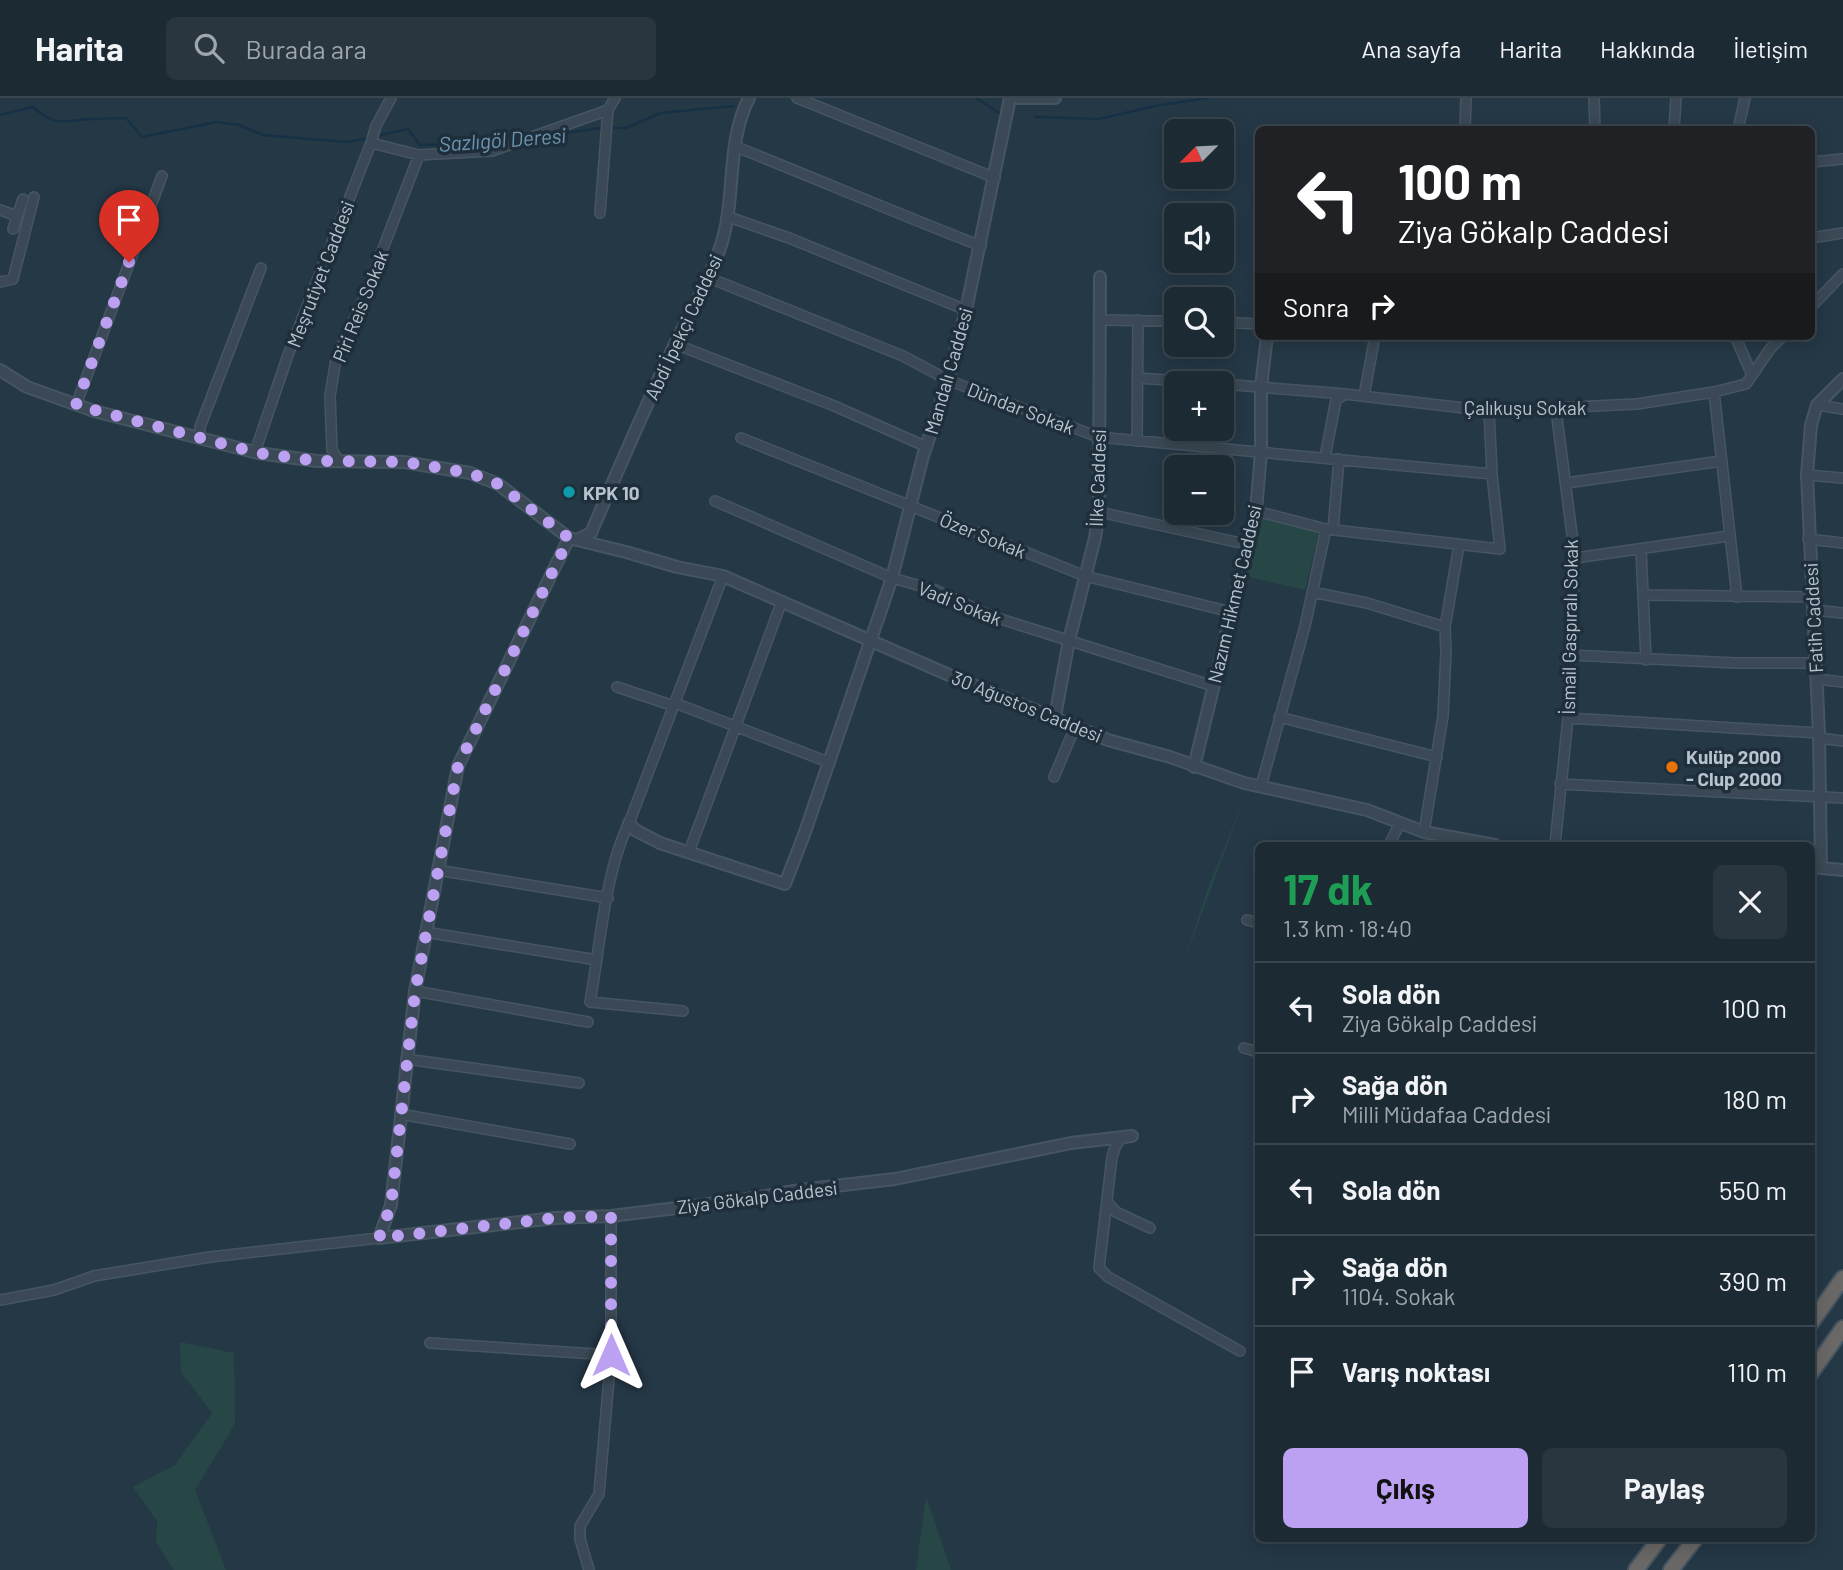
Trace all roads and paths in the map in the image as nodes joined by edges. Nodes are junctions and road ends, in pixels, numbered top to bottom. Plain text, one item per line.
1 (391, 98) edge
2 (615, 98) edge
3 (749, 98) edge
4 (797, 98) edge
5 (1010, 98) edge
6 (1018, 98) edge
7 (1055, 98) edge
8 (1466, 98) edge
9 (1594, 98) edge
10 (1676, 98) edge
11 (1745, 98) edge
12 (608, 110) junction
13 (1465, 126) edge
14 (1595, 126) edge
15 (1674, 126) edge
16 (1739, 126) edge
17 (371, 143) junction
18 (734, 146) junction
19 (419, 155) junction
20 (1843, 159) edge
21 (1815, 162) edge
22 (162, 176) dead end
23 (995, 178) junction
24 (34, 197) dead end
25 (23, 199) dead end
26 (0, 210) edge
27 (600, 212) dead end
28 (17, 216) junction
29 (730, 217) junction
30 (13, 229) dead end
31 (1843, 233) edge
32 (1815, 237) edge
33 (981, 246) junction
34 (261, 268) dead end
35 (1843, 274) edge
36 (708, 277) junction
37 (1100, 277) dead end
38 (0, 282) edge
39 (1815, 303) edge
40 (966, 310) junction
41 (1100, 320) junction
42 (1138, 320) junction
43 (1164, 321) edge
44 (1234, 323) edge
45 (1255, 324) edge
46 (1267, 340) edge
47 (1374, 340) edge
48 (1737, 340) edge
49 (1779, 340) edge
50 (675, 344) junction
51 (0, 370) edge
52 (1752, 375) junction
53 (1138, 378) junction
54 (1843, 379) edge
55 (948, 380) junction
56 (1164, 380) edge
57 (1234, 385) edge
58 (1261, 387) junction
59 (1714, 393) junction
60 (1345, 394) junction
61 (1364, 397) junction
62 (76, 405) junction
63 (1817, 405) junction
64 (1556, 410) junction
65 (1843, 410) edge
66 (1489, 411) junction
67 (1098, 437) junction
68 (200, 438) junction
69 (741, 438) dead end
70 (1138, 441) junction
71 (927, 447) junction
72 (1261, 452) junction
73 (258, 453) junction
74 (1325, 457) junction
75 (1339, 459) junction
76 (338, 461) junction
77 (1722, 461) junction
78 (1492, 474) junction
79 (1807, 475) junction
80 (1843, 478) edge
81 (1566, 483) junction
82 (715, 501) dead end
83 (910, 507) junction
84 (1255, 511) junction
85 (1099, 512) junction
86 (1329, 530) junction
87 (1729, 536) junction
88 (573, 539) junction
89 (1808, 540) junction
90 (1248, 542) junction
91 (1843, 543) edge
92 (1460, 545) junction
93 (1641, 550) junction
94 (1575, 558) junction
95 (723, 576) junction
96 (1085, 576) junction
97 (892, 578) junction
98 (1312, 592) junction
99 (1643, 594) junction
100 (1737, 597) junction
101 (1813, 597) junction
102 (782, 601) junction
103 (1814, 610) junction
104 (1231, 612) junction
105 (1843, 613) edge
106 (1445, 628) junction
107 (869, 639) junction
108 (1069, 640) junction
109 (1571, 655) junction
110 (1646, 660) junction
111 (1816, 663) junction
112 (1816, 679) junction
113 (1843, 682) edge
114 (1213, 686) junction
115 (617, 687) dead end
116 (674, 704) junction
117 (1055, 717) junction
118 (1279, 717) junction
119 (1568, 718) junction
120 (735, 725) junction
121 (1075, 727) junction
122 (1819, 735) junction
123 (1843, 741) edge
124 (1437, 757) junction
125 (828, 762) junction
126 (1194, 767) junction
127 (1054, 777) dead end
128 (1560, 784) junction
129 (1261, 786) junction
130 (1819, 795) junction
131 (1843, 797) edge
132 (629, 822) junction
133 (1401, 823) junction
134 (1424, 832) junction
135 (1391, 842) edge
136 (1472, 842) edge
137 (1555, 842) edge
138 (690, 852) junction
139 (1816, 868) edge
140 (436, 870) junction
141 (1843, 870) edge
142 (608, 898) junction
143 (1247, 920) dead end
144 (1255, 922) edge
145 (425, 933) junction
146 (597, 960) junction
147 (415, 992) junction
148 (683, 1011) dead end
149 (588, 1022) dead end
150 (1244, 1048) dead end
151 (1255, 1051) edge
152 (406, 1059) junction
153 (579, 1083) dead end
154 (400, 1114) junction
155 (1127, 1137) joint
156 (570, 1144) dead end
157 (1108, 1203) junction
158 (611, 1216) junction
159 (1150, 1228) dead end
160 (379, 1238) junction
161 (1843, 1278) edge
162 (0, 1300) edge
163 (1815, 1317) edge
164 (1843, 1328) edge
165 (430, 1343) dead end
166 (1240, 1351) dead end
167 (611, 1355) junction
168 (1815, 1367) edge
169 (1657, 1542) edge
170 (1693, 1542) edge
171 (589, 1570) edge
172 (1636, 1570) edge
173 (1671, 1570) edge

1 - 17 street, Meşrutiyet Caddesi
2 - 12 street
3 - 18 street, Abdi İpekçi Caddesi
4 - 23 street
5 - 23 street, Mandalı Caddesi
6 - 7 street
8 - 13 street
9 - 14 street
10 - 15 street
11 - 16 street
12 - 19 street
12 - 27 street
17 - 19 street
17 - 73 street, Meşrutiyet Caddesi
18 - 29 street, Abdi İpekçi Caddesi
18 - 33 street
19 - 76 street, Piri Reis Sokak
20 - 21 street
22 - 62 street
23 - 33 street, Mandalı Caddesi
24 - 38 street
25 - 28 street
26 - 28 street
28 - 30 street
29 - 36 street, Abdi İpekçi Caddesi
29 - 40 street
31 - 32 street
33 - 40 street, Mandalı Caddesi
34 - 68 street
35 - 39 street
36 - 50 street, Abdi İpekçi Caddesi
36 - 55 street, Dündar Sokak
37 - 41 street, İlke Caddesi
40 - 55 street, Mandalı Caddesi
41 - 42 street
41 - 67 street, İlke Caddesi
42 - 43 street
42 - 53 street
44 - 45 street
46 - 58 street, Nazım Hikmet Caddesi
47 - 61 street
48 - 52 street
49 - 52 street
50 - 71 street
50 - 88 street, Abdi İpekçi Caddesi
51 - 62 street
52 - 59 street, Çalıkuşu Sokak
53 - 56 street
53 - 70 street
54 - 63 street
55 - 67 street, Dündar Sokak
55 - 71 street, Mandalı Caddesi
57 - 58 street, Çalıkuşu Sokak
58 - 60 street, Çalıkuşu Sokak
58 - 72 street, Nazım Hikmet Caddesi
59 - 64 street, Çalıkuşu Sokak
59 - 77 street
60 - 61 street, Çalıkuşu Sokak
60 - 74 street
61 - 66 street, Çalıkuşu Sokak
62 - 68 street
63 - 65 street
63 - 79 street, Fatih Caddesi
64 - 66 street, Çalıkuşu Sokak
64 - 81 street, İsmail Gaspıralı Sokak
66 - 78 street
67 - 70 street, Dündar Sokak
67 - 85 street, İlke Caddesi
68 - 73 street
69 - 83 street, Özer Sokak
70 - 72 street, Dündar Sokak
71 - 83 street, Mandalı Caddesi
72 - 74 street, Dündar Sokak
72 - 84 street, Nazım Hikmet Caddesi
73 - 76 street
74 - 75 street, Dündar Sokak
75 - 78 street, Dündar Sokak
75 - 86 street
76 - 88 street
77 - 81 street
77 - 87 street
78 - 92 street
79 - 80 street
79 - 89 street, Fatih Caddesi
81 - 94 street, İsmail Gaspıralı Sokak
82 - 97 street, Vadi Sokak
83 - 96 street, Özer Sokak
83 - 97 street, Mandalı Caddesi
84 - 86 street
84 - 90 street, Nazım Hikmet Caddesi
85 - 90 street
85 - 96 street, İlke Caddesi
86 - 92 street
86 - 98 street
87 - 93 street
87 - 100 street
88 - 95 street, 30 Ağustos Caddesi
88 - 140 street, Abdi İpekçi Caddesi
89 - 91 street
89 - 101 street, Fatih Caddesi
90 - 104 street, Nazım Hikmet Caddesi
92 - 106 street
93 - 94 street
93 - 99 street
94 - 109 street, İsmail Gaspıralı Sokak
95 - 102 street, 30 Ağustos Caddesi
95 - 116 street
96 - 104 street, Özer Sokak
96 - 108 street, İlke Caddesi
97 - 107 street, Mandalı Caddesi
97 - 108 street, Vadi Sokak
98 - 106 street
98 - 118 street
99 - 100 street
99 - 110 street
100 - 101 street
101 - 103 street, Fatih Caddesi
102 - 107 street, 30 Ağustos Caddesi
102 - 120 street
103 - 105 street
103 - 111 street, Fatih Caddesi
104 - 114 street, Nazım Hikmet Caddesi
106 - 124 street
107 - 117 street, 30 Ağustos Caddesi
107 - 125 street, Mandalı Caddesi
108 - 114 street, Vadi Sokak
108 - 117 street, İlke Caddesi
109 - 110 street
109 - 119 street, İsmail Gaspıralı Sokak
110 - 111 street
111 - 112 street, Fatih Caddesi
112 - 113 street
112 - 122 street, Fatih Caddesi
114 - 126 street, Nazım Hikmet Caddesi
115 - 116 street
116 - 120 street
116 - 132 street
117 - 121 street, 30 Ağustos Caddesi
118 - 124 street
118 - 129 street
119 - 122 street
119 - 128 street, İsmail Gaspıralı Sokak
120 - 125 street
120 - 138 street
121 - 126 street, 30 Ağustos Caddesi
121 - 127 street
122 - 123 street
122 - 130 street, Fatih Caddesi
124 - 134 street
125 - 138 street, Mandalı Caddesi
126 - 129 street, 30 Ağustos Caddesi
128 - 130 street
128 - 137 street, İsmail Gaspıralı Sokak
129 - 133 street, 30 Ağustos Caddesi
130 - 131 street
130 - 139 street, Fatih Caddesi
132 - 138 street
132 - 142 street
133 - 134 street, 30 Ağustos Caddesi
133 - 135 street
134 - 136 street, 30 Ağustos Caddesi
139 - 141 street
140 - 142 street
140 - 145 street, Abdi İpekçi Caddesi
142 - 146 street
143 - 144 street
145 - 146 street
145 - 147 street, Abdi İpekçi Caddesi
146 - 148 street
147 - 149 street
147 - 152 street, Abdi İpekçi Caddesi
150 - 151 street
152 - 153 street
152 - 154 street, Abdi İpekçi Caddesi
154 - 156 street
154 - 160 street, Abdi İpekçi Caddesi
155 - 157 street
155 - 158 street, Ziya Gökalp Caddesi
157 - 159 street
157 - 166 street
158 - 160 street, Ziya Gökalp Caddesi
158 - 167 street
160 - 162 street
161 - 163 highway
164 - 168 highway
165 - 167 street
167 - 171 street
169 - 172 highway
170 - 173 highway

